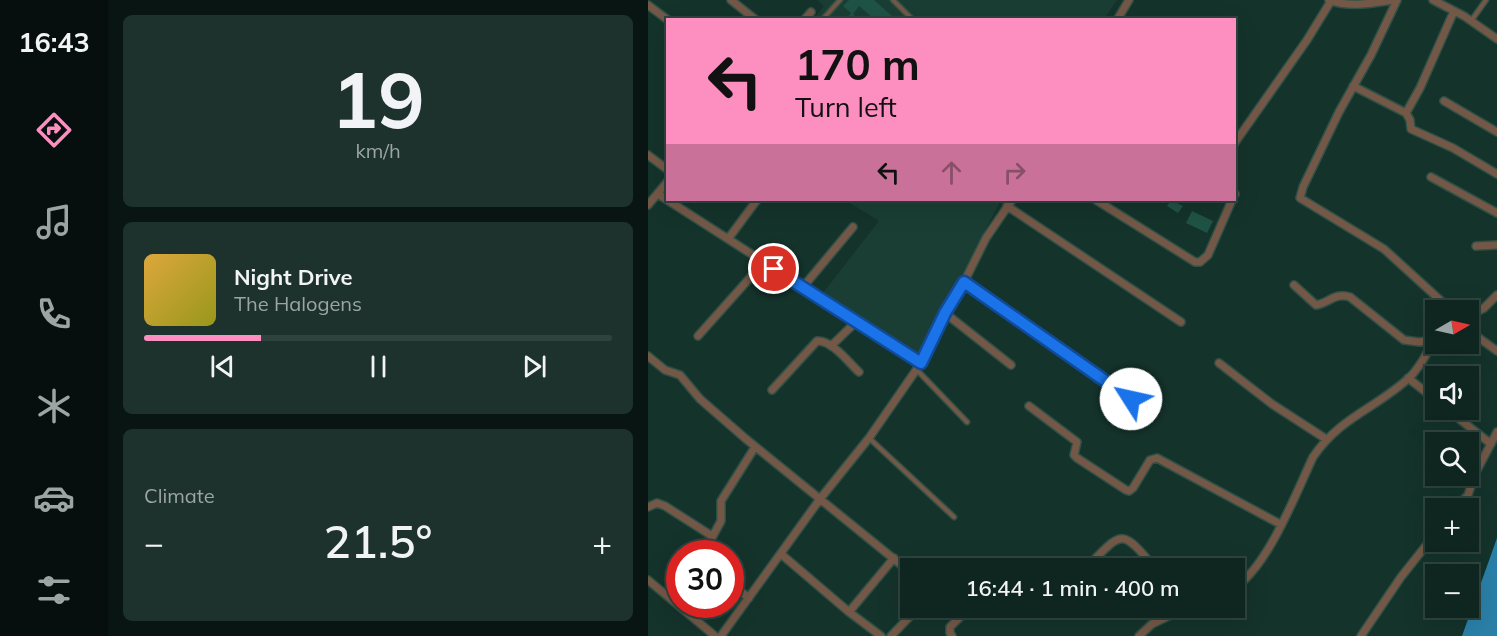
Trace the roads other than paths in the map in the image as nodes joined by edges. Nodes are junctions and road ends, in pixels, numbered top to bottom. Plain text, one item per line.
1 (731, 0) edge
2 (840, 0) edge
3 (893, 0) edge
4 (1129, 0) edge
5 (1395, 0) edge
6 (1433, 0) edge
7 (1486, 0) edge
8 (1330, 1) edge
9 (648, 5) edge
10 (1454, 11) junction
11 (811, 12) joint
12 (666, 18) edge
13 (754, 18) edge
14 (806, 18) edge
15 (818, 18) edge
16 (823, 18) edge
17 (911, 18) edge
18 (1118, 18) edge
19 (1471, 21) junction
20 (1497, 39) edge
21 (1353, 87) junction
22 (1444, 101) dead end
23 (1406, 113) junction
24 (1497, 132) edge
25 (1236, 141) edge
26 (648, 155) edge
27 (666, 168) edge
28 (1497, 174) edge
29 (1431, 177) dead end
30 (666, 184) edge
31 (658, 194) junction
32 (666, 199) edge
33 (669, 201) edge
34 (756, 201) edge
35 (1098, 201) edge
36 (1231, 201) edge
37 (1009, 203) edge
38 (648, 205) edge
39 (1497, 213) edge
40 (853, 227) dead end
41 (728, 239) junction
42 (1497, 245) edge
43 (1476, 246) dead end
44 (764, 262) junction
45 (964, 282) junction
46 (1294, 285) dead end
47 (803, 287) junction
48 (1497, 295) edge
49 (1440, 300) edge
50 (1479, 310) edge
51 (945, 313) junction
52 (857, 321) junction
53 (1181, 322) dead end
54 (698, 336) dead end
55 (1479, 338) edge
56 (1425, 341) edge
57 (831, 346) junction
58 (1497, 351) edge
59 (1427, 354) edge
60 (648, 356) edge
61 (1219, 363) dead end
62 (1011, 365) dead end
63 (919, 366) junction
64 (859, 372) dead end
65 (1408, 378) junction
66 (772, 390) dead end
67 (1425, 391) edge
68 (1029, 406) dead end
69 (1150, 412) dead end
70 (1461, 420) edge
71 (967, 422) dead end
72 (1497, 432) edge
73 (869, 438) junction
74 (1326, 439) junction
75 (1491, 444) junction
76 (755, 447) junction
77 (1465, 498) edge
78 (820, 500) junction
79 (648, 507) edge
80 (954, 517) dead end
81 (1280, 524) junction
82 (712, 536) junction
83 (710, 540) edge
84 (1425, 547) edge
85 (781, 554) junction
86 (894, 558) junction
87 (1096, 558) edge
88 (1146, 558) edge
89 (900, 563) edge
90 (1245, 579) edge
91 (648, 580) edge
92 (744, 594) edge
93 (749, 598) junction
94 (849, 612) junction
95 (908, 618) edge
96 (959, 618) edge
97 (1164, 618) edge
98 (715, 636) edge
99 (721, 636) edge
100 (881, 636) edge
101 (891, 636) edge
102 (952, 636) edge
103 (1139, 636) edge
104 (1361, 636) edge

1 - 13 street
2 - 16 lane
3 - 17 lane
4 - 18 street
5 - 8 street
5 - 21 street
6 - 10 street
7 - 19 lane
8 - 25 street
9 - 12 street
10 - 19 street
10 - 23 street
11 - 14 street
11 - 15 lane
19 - 20 street
21 - 23 street
21 - 49 street
22 - 24 street
23 - 28 street
26 - 27 street
29 - 39 street
30 - 31 street
31 - 32 street
31 - 38 street
33 - 41 street
34 - 41 street
35 - 36 street
37 - 45 street
37 - 53 street
40 - 47 street
41 - 44 street
42 - 43 street
44 - 47 street
44 - 54 street
45 - 51 street
45 - 69 street
46 - 56 street
47 - 52 street
48 - 50 street
51 - 62 street
51 - 63 street
52 - 57 street
52 - 63 street
55 - 58 street
57 - 64 street
57 - 66 street
59 - 65 street
60 - 76 street
61 - 74 street
63 - 71 lane
63 - 73 street
65 - 67 street
65 - 74 street
68 - 81 street
70 - 75 street
72 - 75 street
73 - 78 street
73 - 80 lane
74 - 81 street
75 - 77 street
76 - 78 street
76 - 82 street
78 - 85 street
78 - 86 street
79 - 82 street
81 - 90 street
82 - 83 street
84 - 104 street
85 - 93 street
85 - 94 street
86 - 89 street
86 - 94 street
87 - 88 street
91 - 98 street
92 - 93 street
93 - 99 street
94 - 100 street
95 - 101 street
96 - 102 street
97 - 103 street

